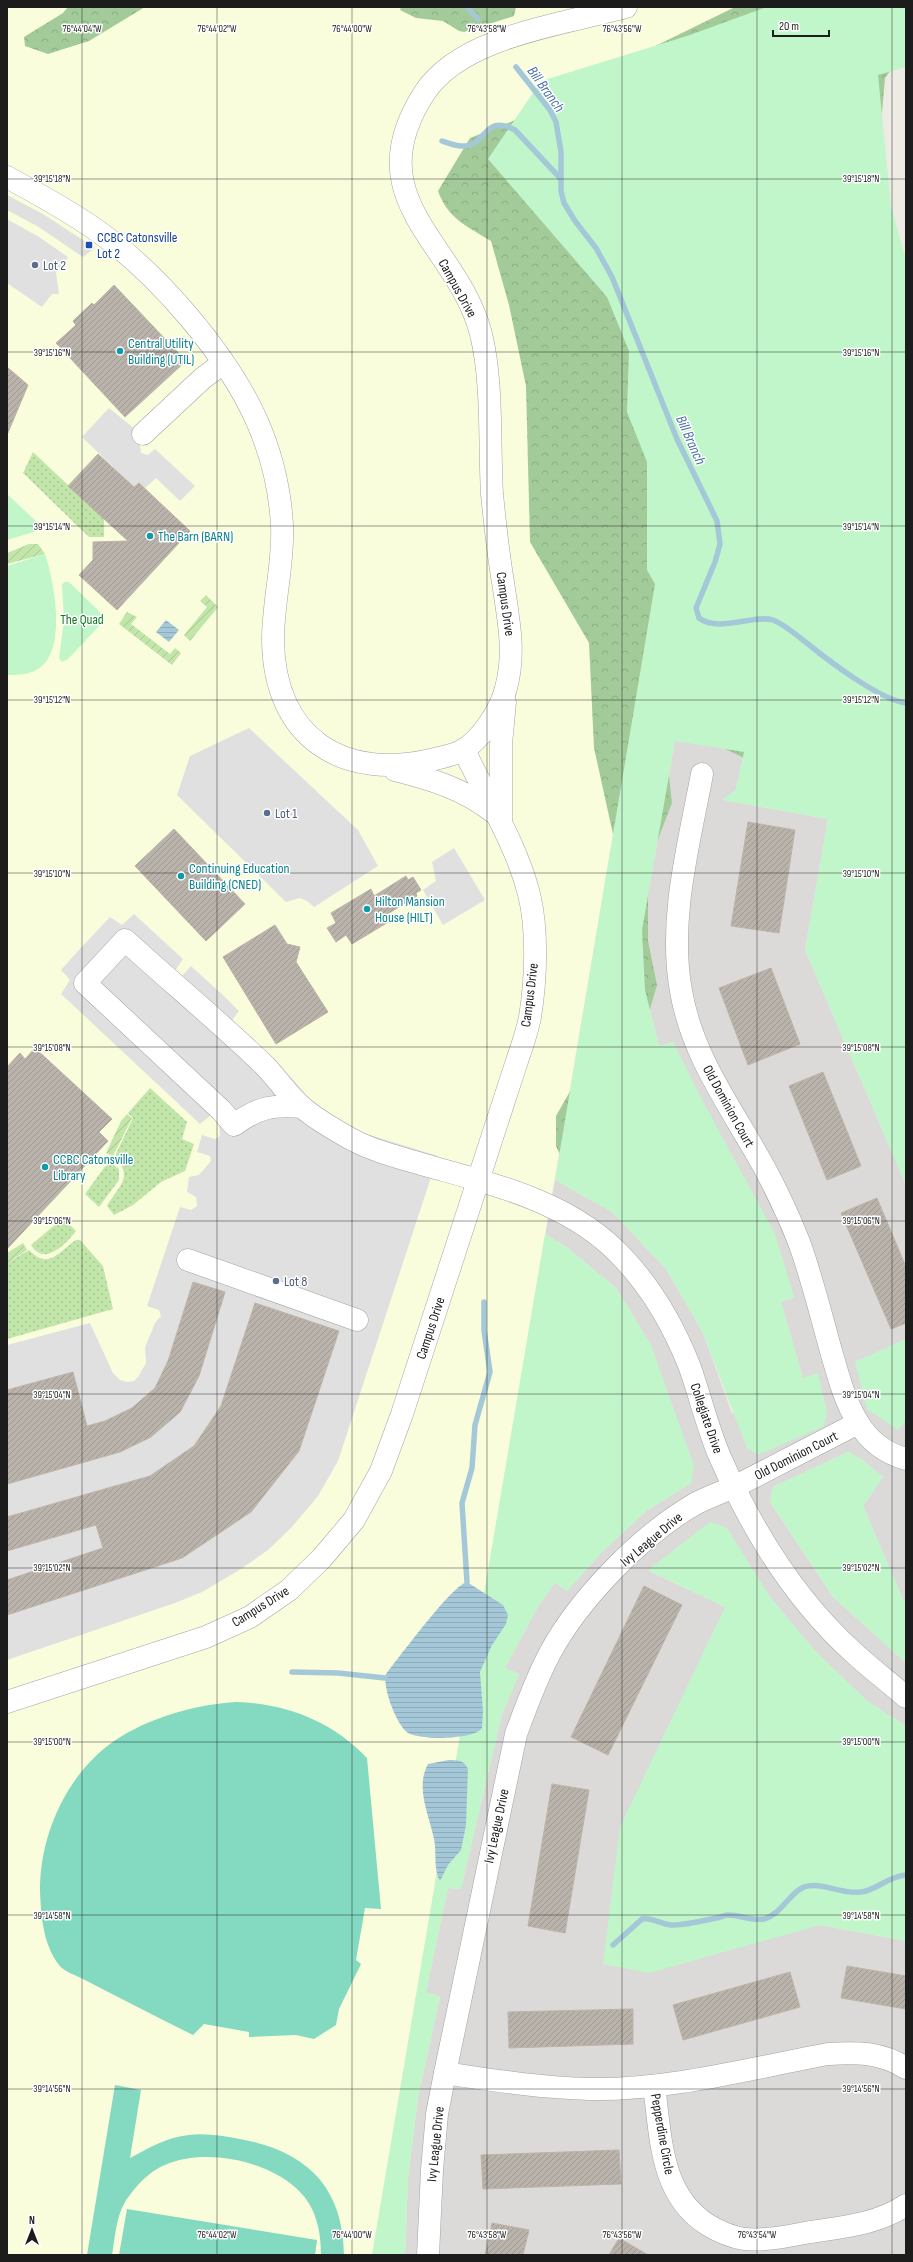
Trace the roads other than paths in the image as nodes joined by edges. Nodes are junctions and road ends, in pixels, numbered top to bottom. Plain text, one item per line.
1 (626, 7) edge
2 (7, 177) edge
3 (223, 363) junction
4 (143, 434) dead end
5 (506, 688) junction
6 (464, 750) junction
7 (380, 766) junction
8 (702, 774) dead end
9 (498, 819) junction
10 (302, 1107) junction
11 (478, 1180) junction
12 (188, 1260) dead end
13 (357, 1320) dead end
14 (858, 1423) junction
15 (906, 1459) edge
16 (734, 1487) junction
17 (906, 1697) edge
18 (7, 1702) edge
19 (906, 2068) edge
20 (445, 2073) junction
21 (654, 2086) junction
22 (906, 2205) edge
23 (428, 2255) edge

1 - 5 street, Campus Drive
2 - 3 street
3 - 4 street
3 - 7 street
5 - 6 street, Campus Drive
5 - 9 street
6 - 7 street
6 - 9 street, Campus Drive
7 - 9 street
8 - 14 street, Old Dominion Court
9 - 11 street, Campus Drive
10 - 10 street
10 - 11 street, Collegiate Drive
11 - 16 street, Collegiate Drive
11 - 18 street, Campus Drive
12 - 13 street
14 - 15 street, Old Dominion Court
14 - 16 street, Old Dominion Court
16 - 17 street, Collegiate Drive
16 - 20 street, Ivy League Drive
19 - 21 street, Pepperdine Circle
20 - 21 street, Pepperdine Circle
20 - 23 street, Ivy League Drive
21 - 22 street, Pepperdine Circle

